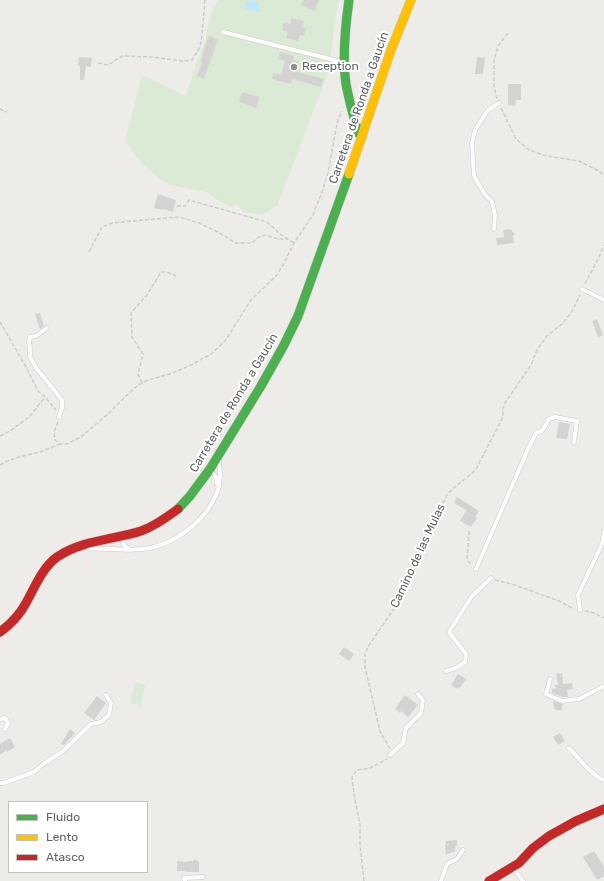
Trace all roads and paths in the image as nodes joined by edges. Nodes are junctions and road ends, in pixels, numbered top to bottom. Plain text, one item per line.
1 (205, 0) edge
2 (349, 0) edge
3 (411, 0) edge
4 (223, 32) dead end
5 (508, 33) dead end
6 (345, 62) junction
7 (98, 63) dead end
8 (499, 103) junction
9 (350, 104) junction
10 (0, 109) edge
11 (7, 112) dead end
12 (362, 136) junction
13 (604, 176) edge
14 (177, 206) dead end
15 (494, 229) dead end
16 (288, 239) junction
17 (294, 243) junction
18 (604, 245) edge
19 (89, 252) dead end
20 (176, 276) dead end
21 (582, 289) junction
22 (604, 300) edge
23 (0, 322) edge
24 (47, 328) dead end
25 (142, 383) junction
26 (45, 397) junction
27 (59, 417) junction
28 (0, 436) edge
29 (574, 442) dead end
30 (60, 444) junction
31 (221, 451) junction
32 (0, 465) edge
33 (208, 471) junction
34 (218, 488) junction
35 (469, 531) dead end
36 (604, 532) edge
37 (128, 535) junction
38 (80, 546) junction
39 (130, 550) junction
40 (476, 569) joint
41 (491, 578) joint
42 (580, 610) junction
43 (604, 618) edge
44 (0, 632) edge
45 (446, 671) dead end
46 (550, 679) dead end
47 (604, 686) edge
48 (418, 694) dead end
49 (106, 695) dead end
50 (0, 719) edge
51 (5, 729) dead end
52 (569, 748) dead end
53 (390, 753) junction
54 (604, 780) edge
55 (0, 783) edge
56 (604, 809) edge
57 (463, 850) dead end
58 (512, 867) junction
59 (203, 876) dead end
60 (185, 881) edge
61 (364, 881) edge
62 (441, 881) edge
63 (490, 881) edge
64 (523, 881) edge

1 - 7 path
2 - 6 main road
3 - 12 main road, Carretera de Ronda a Gaucín
4 - 6 lane
5 - 8 path
6 - 9 main road
8 - 13 path
8 - 15 lane
9 - 12 main road
9 - 17 path
10 - 11 path
12 - 31 main road, Carretera de Ronda a Gaucín
14 - 16 path
16 - 17 path
16 - 19 path
17 - 25 path
18 - 21 path, Camino de las Mulas
20 - 25 path
21 - 22 lane
21 - 53 path, Camino de las Mulas
23 - 26 path
24 - 27 lane
25 - 30 path
26 - 27 path
26 - 28 path
27 - 30 path
29 - 40 lane
30 - 32 path
31 - 33 main road, Carretera de Ronda a Gaucín
31 - 34 lane
33 - 34 lane
33 - 37 main road, Carretera de Ronda a Gaucín
34 - 39 lane
35 - 40 path
36 - 42 lane
37 - 38 main road, Carretera de Ronda a Gaucín
37 - 39 lane
38 - 39 lane
38 - 44 main road, Carretera de Ronda a Gaucín
41 - 42 path
41 - 45 lane
42 - 43 path
46 - 47 lane
48 - 53 lane
49 - 55 lane
50 - 51 lane
52 - 54 lane
53 - 61 path
56 - 58 main road
57 - 62 lane
58 - 63 main road
58 - 64 lane
59 - 60 lane

